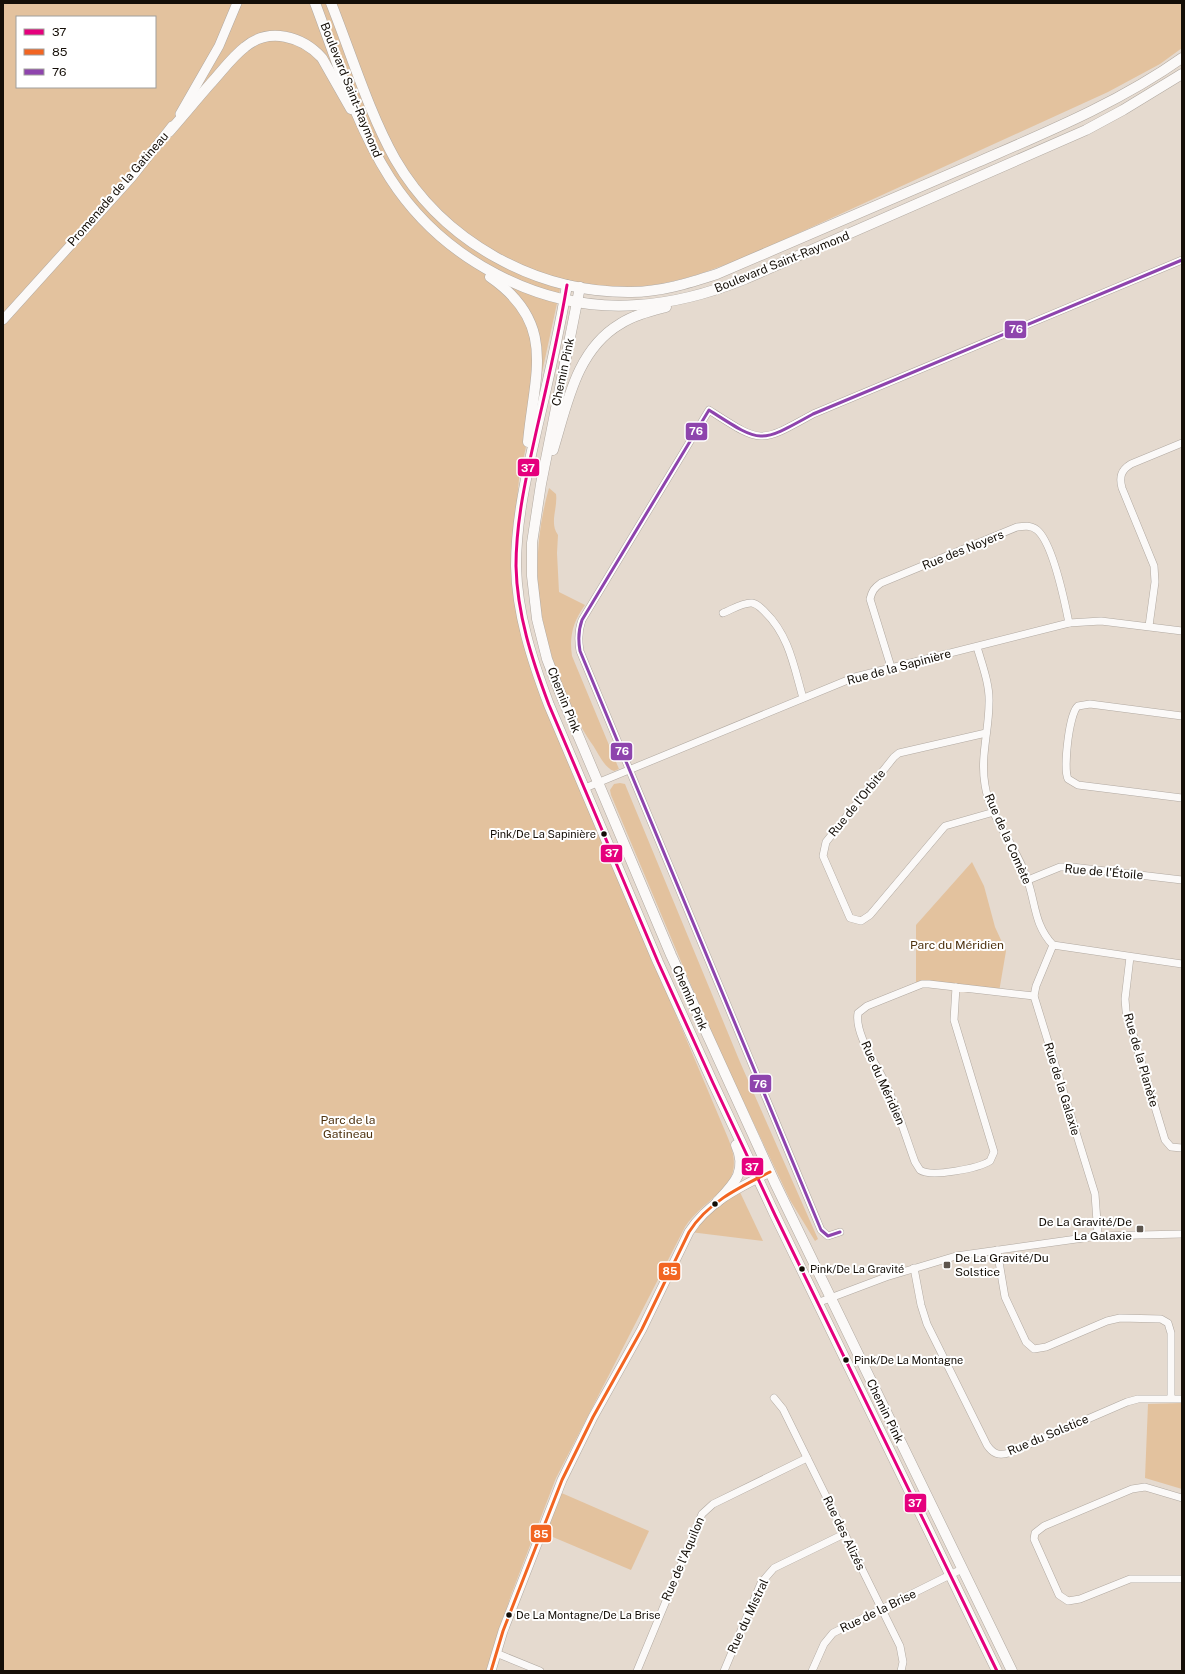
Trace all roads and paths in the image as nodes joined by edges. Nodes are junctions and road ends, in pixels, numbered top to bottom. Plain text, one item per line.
1 (237, 3) edge
2 (315, 3) edge
3 (332, 3) edge
4 (1182, 58) edge
5 (1182, 74) edge
6 (169, 132) junction
7 (380, 163) junction
8 (463, 254) junction
9 (1182, 260) edge
10 (567, 285) junction
11 (580, 288) junction
12 (716, 290) junction
13 (565, 299) junction
14 (578, 301) junction
15 (3, 320) edge
16 (1182, 443) edge
17 (541, 484) junction
18 (524, 486) junction
19 (723, 613) dead end
20 (1069, 623) junction
21 (1149, 626) junction
22 (1182, 631) edge
23 (977, 647) junction
24 (891, 667) junction
25 (803, 698) junction
26 (1182, 716) edge
27 (986, 733) junction
28 (629, 769) junction
29 (598, 782) junction
30 (585, 788) junction
31 (1182, 798) edge
32 (994, 812) junction
33 (1028, 880) junction
34 (1182, 880) edge
35 (1053, 945) junction
36 (1130, 957) junction
37 (1182, 964) edge
38 (956, 987) junction
39 (1034, 996) junction
40 (688, 1030) junction
41 (1182, 1148) edge
42 (770, 1172) junction
43 (757, 1178) junction
44 (717, 1202) junction
45 (840, 1232) dead end
46 (1182, 1234) edge
47 (1098, 1236) junction
48 (997, 1250) junction
49 (914, 1268) junction
50 (830, 1297) junction
51 (818, 1303) junction
52 (774, 1398) dead end
53 (1171, 1398) junction
54 (1182, 1399) edge
55 (807, 1458) junction
56 (1182, 1498) edge
57 (844, 1534) junction
58 (962, 1569) junction
59 (950, 1575) junction
60 (1182, 1579) edge
61 (882, 1610) junction
62 (499, 1654) junction
63 (491, 1671) edge
64 (496, 1671) edge
65 (540, 1671) edge
66 (637, 1671) edge
67 (724, 1671) edge
68 (812, 1671) edge
69 (901, 1671) edge
70 (997, 1671) edge
71 (1012, 1671) edge

1 - 6 street, Promenade de la Gatineau
2 - 7 main road, Boulevard Saint-Raymond
3 - 10 main road, Boulevard Saint-Raymond
4 - 11 main road, Boulevard Saint-Raymond
5 - 12 main road, Boulevard Saint-Raymond
6 - 7 main road
6 - 15 street, Promenade de la Gatineau
7 - 8 main road, Boulevard Saint-Raymond
8 - 13 main road, Boulevard Saint-Raymond
8 - 18 main road
9 - 28 street
10 - 11 main road, Boulevard Saint-Raymond
10 - 13 main road, Chemin Pink
11 - 14 main road, Chemin Pink
12 - 14 main road, Boulevard Saint-Raymond
12 - 17 main road
13 - 14 main road, Boulevard Saint-Raymond
13 - 18 main road, Chemin Pink
14 - 17 main road, Chemin Pink
16 - 21 street
17 - 29 main road, Chemin Pink
18 - 30 main road, Chemin Pink
19 - 25 street
20 - 21 street, Rue de la Sapinière
20 - 23 street, Rue de la Sapinière
20 - 24 street, Rue des Noyers
21 - 22 street, Rue de la Sapinière
23 - 24 street, Rue de la Sapinière
23 - 27 street, Rue de la Comète
24 - 25 street, Rue de la Sapinière
25 - 28 street, Rue de la Sapinière
26 - 31 street
27 - 32 street, Rue de la Comète
27 - 32 street, Rue de l'Orbite
28 - 29 street, Rue de la Sapinière
28 - 45 street
29 - 30 street, Rue de la Sapinière
29 - 42 main road, Chemin Pink
30 - 40 main road, Chemin Pink
32 - 33 street, Rue de la Comète
33 - 34 street, Rue de l'Étoile
33 - 35 street, Rue de la Comète
35 - 36 street
35 - 39 street
36 - 37 street
36 - 41 street, Rue de la Planète
38 - 38 street, Rue du Méridien
38 - 39 street, Rue du Méridien
39 - 47 street, Rue de la Galaxie
40 - 43 main road, Chemin Pink
40 - 44 main road
42 - 43 street
42 - 50 main road, Chemin Pink
43 - 44 street
43 - 51 main road, Chemin Pink
44 - 62 street
46 - 47 street
47 - 48 street
48 - 49 street
48 - 53 street
49 - 50 street
49 - 53 street, Rue du Solstice
50 - 51 street
50 - 58 main road, Chemin Pink
51 - 59 main road, Chemin Pink
52 - 55 street, Rue des Alizés
53 - 54 street, Rue du Solstice
55 - 57 street, Rue des Alizés
55 - 66 street, Rue de l'Aquilon
56 - 60 street
57 - 61 street, Rue des Alizés
57 - 67 street, Rue du Mistral
58 - 59 street, Rue de la Brise
58 - 71 main road, Chemin Pink
59 - 61 street, Rue de la Brise
59 - 70 main road, Chemin Pink
61 - 68 street, Rue de la Brise
61 - 69 street, Rue des Alizés
62 - 63 street
62 - 64 street
62 - 65 street

